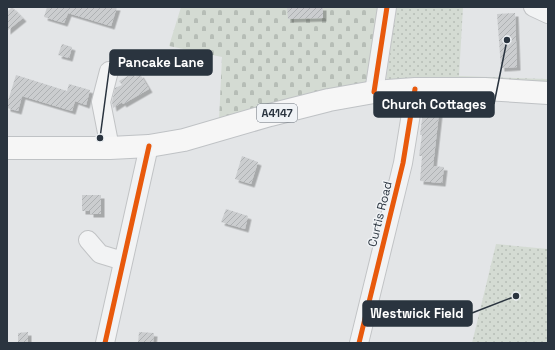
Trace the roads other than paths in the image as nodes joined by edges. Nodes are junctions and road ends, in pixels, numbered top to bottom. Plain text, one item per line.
1 (387, 7) edge
2 (533, 7) edge
3 (548, 14) edge
4 (109, 71) dead end
5 (415, 89) junction
6 (374, 92) junction
7 (548, 93) edge
8 (149, 146) junction
9 (7, 148) edge
10 (110, 148) junction
11 (88, 240) dead end
12 (123, 262) junction
13 (105, 343) edge
14 (359, 343) edge

1 - 6 street
2 - 3 street
4 - 10 street
5 - 6 main road, A4147
5 - 7 main road, A4147
5 - 14 street, Curtis Road
6 - 8 main road, A4147
8 - 10 main road, A4147
8 - 12 street
9 - 10 main road, A4147
11 - 12 street
12 - 13 street

